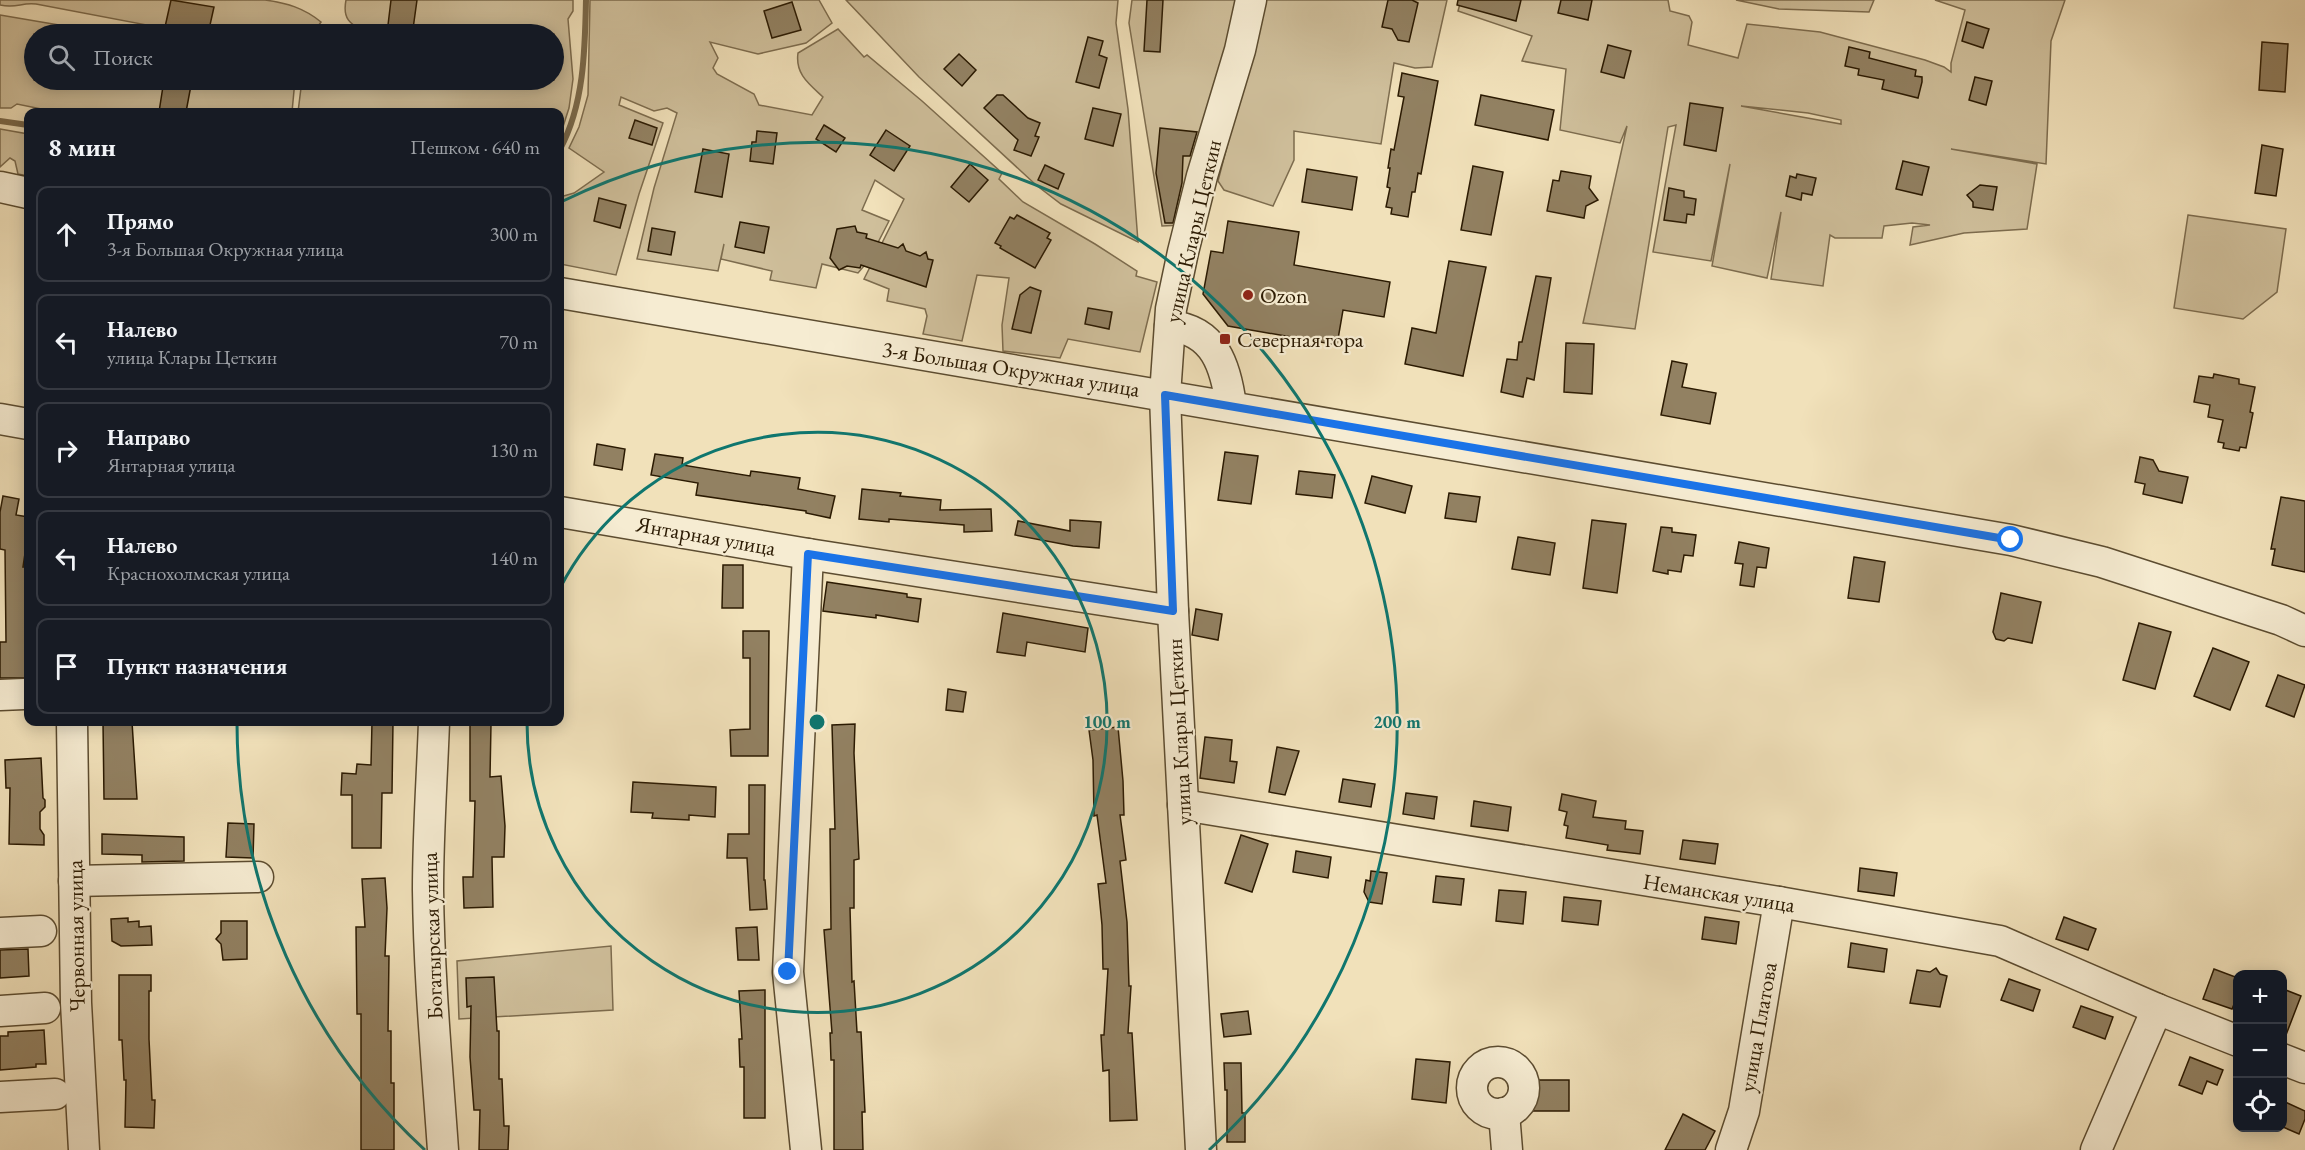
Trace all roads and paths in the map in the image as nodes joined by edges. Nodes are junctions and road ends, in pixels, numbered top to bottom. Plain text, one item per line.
1 (1251, 0) edge
2 (0, 187) edge
3 (24, 192) edge
4 (564, 294) edge
5 (1170, 326) junction
6 (1165, 395) junction
7 (1231, 406) junction
8 (0, 419) edge
9 (24, 423) edge
10 (564, 513) edge
11 (808, 554) junction
12 (1173, 611) junction
13 (2305, 630) edge
14 (72, 726) edge
15 (435, 726) edge
16 (1183, 805) junction
17 (258, 877) dead end
18 (75, 881) junction
19 (1779, 902) junction
20 (41, 931) dead end
21 (0, 933) edge
22 (45, 1008) dead end
23 (2157, 1009) junction
24 (0, 1011) edge
25 (2233, 1039) edge
26 (2287, 1061) edge
27 (2305, 1068) edge
28 (55, 1094) dead end
29 (0, 1097) edge
30 (1504, 1113) dead end
31 (84, 1150) edge
32 (443, 1150) edge
33 (806, 1150) edge
34 (1201, 1150) edge
35 (1507, 1150) edge
36 (1731, 1150) edge
37 (2096, 1150) edge

1 - 5 street, улица Клары Цеткин
2 - 3 street
4 - 6 street, 3-я Большая Окружная улица
5 - 6 street, улица Клары Цеткин
5 - 7 street
6 - 7 street, 3-я Большая Окружная улица
6 - 12 street, улица Клары Цеткин
7 - 13 street, 3-я Большая Окружная улица
8 - 9 street
10 - 11 street, Янтарная улица
11 - 12 street, Янтарная улица
11 - 33 street
12 - 16 street, улица Клары Цеткин
14 - 18 street, Червонная улица
15 - 32 street, Богатырская улица
16 - 19 street, Неманская улица
16 - 34 street, улица Клары Цеткин
17 - 18 street
18 - 31 street, Червонная улица
19 - 23 street, Неманская улица
19 - 36 street, улица Платова
20 - 21 street
22 - 24 street
23 - 25 street, Неманская улица
23 - 37 street
26 - 27 street
28 - 29 street
30 - 35 street

